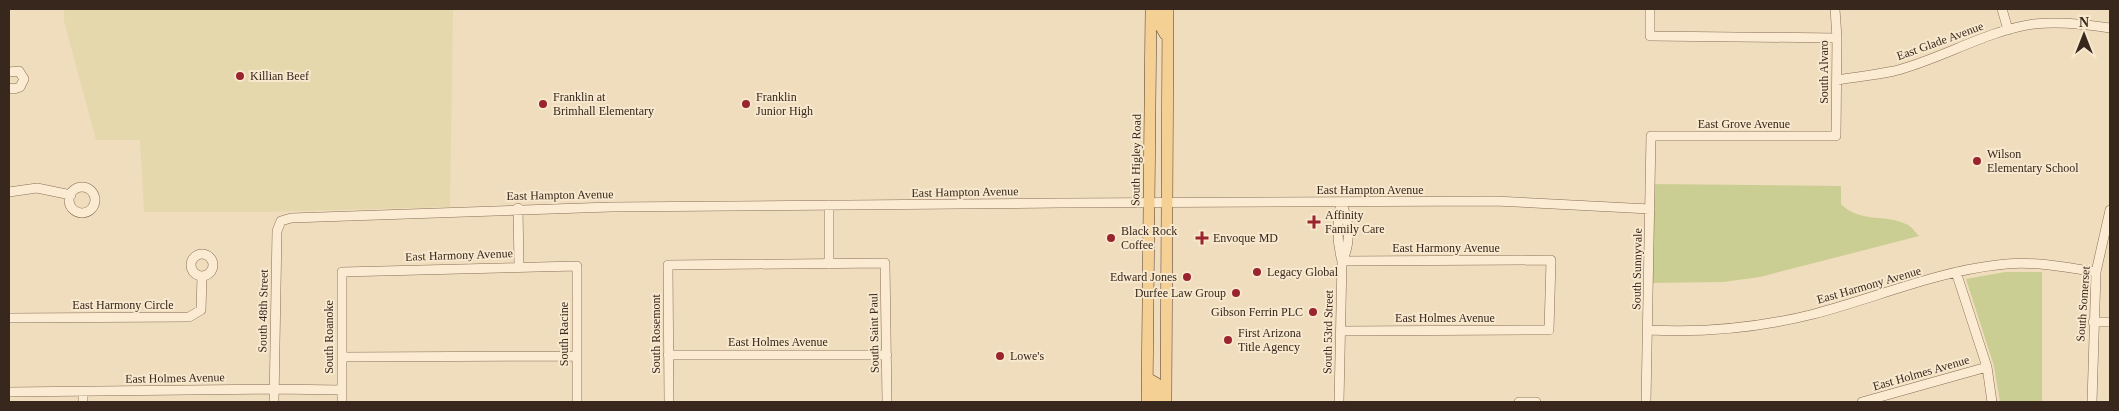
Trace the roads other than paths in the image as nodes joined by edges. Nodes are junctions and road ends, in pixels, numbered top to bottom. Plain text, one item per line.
1 (1152, 9) edge
2 (1160, 9) edge
3 (1168, 9) edge
4 (1650, 9) edge
5 (1835, 9) edge
6 (2002, 9) edge
7 (2110, 28) edge
8 (2008, 30) junction
9 (1167, 38) junction
10 (1837, 38) junction
11 (9, 72) edge
12 (1837, 80) junction
13 (9, 88) edge
14 (1651, 136) joint
15 (1836, 136) joint
16 (9, 192) edge
17 (71, 195) dead end
18 (1150, 203) junction
19 (1166, 203) junction
20 (1341, 203) junction
21 (829, 205) junction
22 (518, 208) junction
23 (1650, 209) junction
24 (2110, 210) edge
25 (281, 221) joint
26 (1342, 261) junction
27 (829, 264) junction
28 (519, 266) junction
29 (576, 266) joint
30 (342, 272) joint
31 (1956, 272) junction
32 (2096, 272) junction
33 (202, 276) dead end
34 (9, 318) edge
35 (2093, 322) junction
36 (2110, 322) edge
37 (1549, 330) joint
38 (1648, 330) junction
39 (1341, 331) junction
40 (887, 354) junction
41 (668, 355) junction
42 (577, 356) junction
43 (342, 358) junction
44 (1987, 367) junction
45 (1148, 378) junction
46 (274, 389) junction
47 (342, 390) junction
48 (9, 392) edge
49 (83, 392) junction
50 (83, 402) edge
51 (274, 402) edge
52 (342, 402) edge
53 (577, 402) edge
54 (669, 402) edge
55 (887, 402) edge
56 (1147, 402) edge
57 (1158, 402) edge
58 (1166, 402) edge
59 (1340, 402) edge
60 (1519, 402) edge
61 (1536, 402) edge
62 (1646, 402) edge
63 (1862, 402) edge
64 (1992, 402) edge
65 (2092, 402) edge

1 - 18 main road, South Higley Road
2 - 9 main road
3 - 9 main road
4 - 10 street
5 - 10 street, South Alvaro
6 - 8 street
7 - 8 street, East Glade Avenue
8 - 12 street, East Glade Avenue
9 - 19 main road
10 - 12 street, South Alvaro
11 - 13 street
12 - 15 street, South Alvaro
14 - 15 street, East Grove Avenue
14 - 23 street, South Sunnyvale
16 - 17 street
18 - 19 street, East Hampton Avenue
18 - 21 street, East Hampton Avenue
18 - 45 main road, South Higley Road
19 - 20 street, East Hampton Avenue
19 - 58 main road
20 - 23 street, East Hampton Avenue
20 - 26 street, South 53rd Street
21 - 22 street, East Hampton Avenue
21 - 27 street
22 - 25 street, East Hampton Avenue
22 - 28 street
23 - 38 street, South Sunnyvale
24 - 32 street, South Somerset
25 - 46 street, South 48th Street
26 - 37 street, East Harmony Avenue
26 - 39 street, South 53rd Street
27 - 40 street, South Saint Paul
27 - 41 street, South Rosemont
28 - 29 street, East Harmony Avenue
28 - 30 street, East Harmony Avenue
29 - 42 street, South Racine
30 - 43 street, South Roanoke
31 - 32 street, East Harmony Avenue
31 - 38 street, East Harmony Avenue
31 - 44 street
32 - 35 street, South Somerset
33 - 34 street, East Harmony Circle
35 - 36 street
35 - 65 street, South Somerset
37 - 39 street, East Holmes Avenue
38 - 62 street, South Sunnyvale
39 - 59 street, South 53rd Street
40 - 41 street, East Holmes Avenue
40 - 55 street, South Saint Paul
41 - 54 street, South Rosemont
42 - 43 street
42 - 53 street, South Racine
43 - 47 street, South Roanoke
44 - 63 street, East Holmes Avenue
44 - 64 street
45 - 56 main road, South Higley Road
45 - 57 main road
46 - 47 street, East Holmes Avenue
46 - 49 street, East Holmes Avenue
46 - 51 street, South 48th Street
47 - 52 street, South Roanoke
48 - 49 street, East Holmes Avenue
49 - 50 street
60 - 61 street

